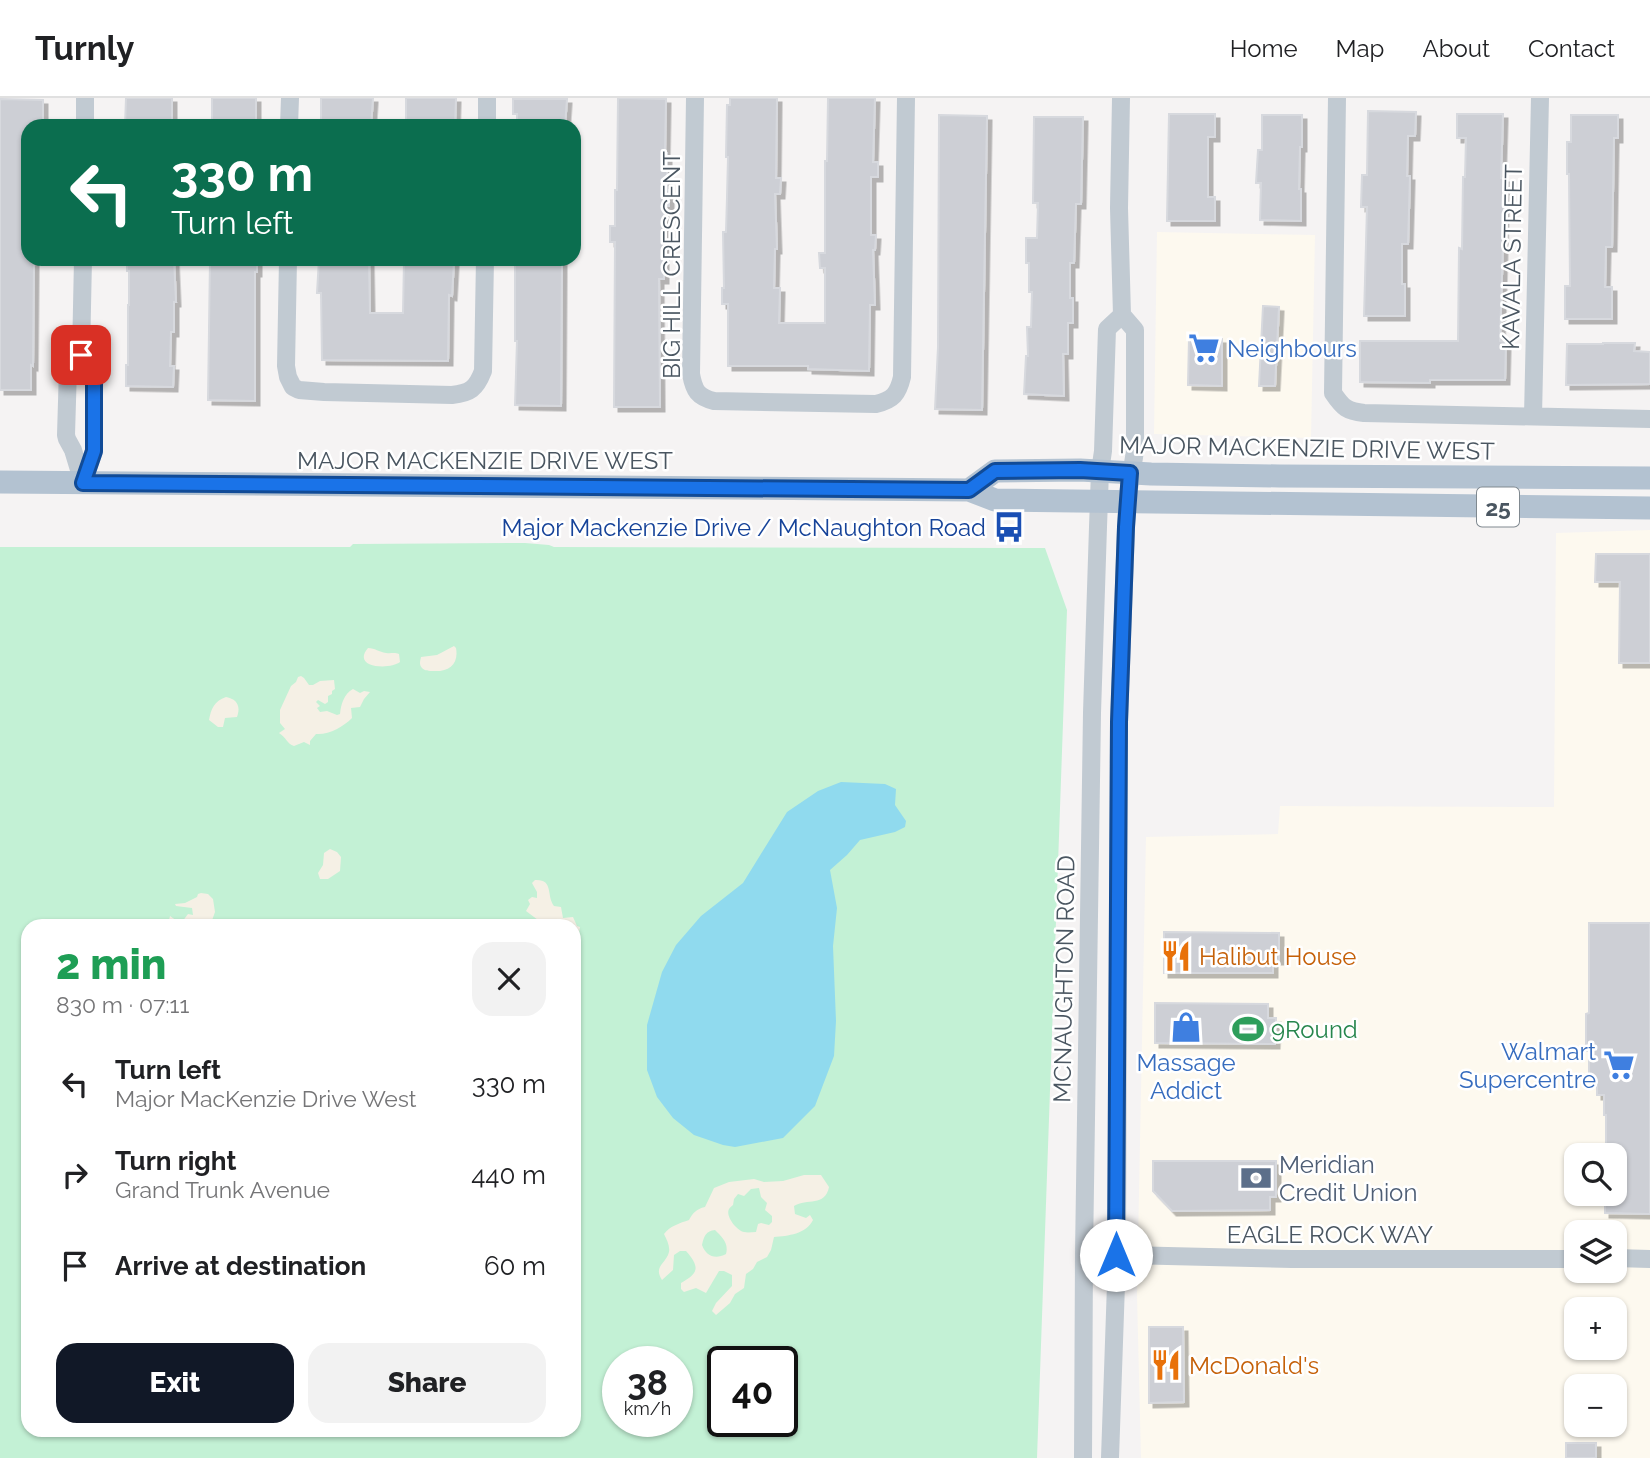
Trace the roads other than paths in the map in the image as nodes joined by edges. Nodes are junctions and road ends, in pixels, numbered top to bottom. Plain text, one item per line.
1 (85, 98) edge
2 (290, 98) edge
3 (487, 98) edge
4 (695, 98) edge
5 (905, 98) edge
6 (1121, 98) edge
7 (1337, 98) edge
8 (1539, 98) edge
9 (85, 119) edge
10 (289, 119) edge
11 (487, 119) edge
12 (82, 266) edge
13 (288, 266) edge
14 (485, 266) edge
15 (1122, 315) junction
16 (81, 355) junction
17 (1533, 416) junction
18 (1650, 419) edge
19 (1100, 471) junction
20 (1130, 473) junction
21 (1650, 478) edge
22 (0, 482) edge
23 (83, 483) junction
24 (969, 490) junction
25 (1099, 500) junction
26 (1127, 500) junction
27 (1650, 508) edge
28 (1084, 1254) junction
29 (1116, 1255) junction
30 (1627, 1258) edge
31 (1564, 1259) edge
32 (1650, 1259) edge
33 (1083, 1458) edge
34 (1111, 1458) edge

1 - 9 street
2 - 10 street
3 - 11 street
4 - 5 street, BIG HILL CRESCENT
6 - 15 street
7 - 17 street
8 - 17 street, KAVALA STREET
12 - 16 street
13 - 14 street
15 - 19 street, MCNAUGHTON ROAD
15 - 20 street
16 - 23 street
16 - 23 street
17 - 18 street
19 - 20 main road, MAJOR MACKENZIE DRIVE WEST / 25
19 - 24 main road, MAJOR MACKENZIE DRIVE WEST / 25
19 - 25 street, MCNAUGHTON ROAD
20 - 21 main road, MAJOR MACKENZIE DRIVE WEST / 25
20 - 26 street
22 - 23 main road, MAJOR MACKENZIE DRIVE WEST / 25
23 - 24 main road, MAJOR MACKENZIE DRIVE WEST / 25
24 - 25 main road, MAJOR MACKENZIE DRIVE WEST / 25
25 - 26 main road, MAJOR MACKENZIE DRIVE WEST / 25
25 - 28 street, MCNAUGHTON ROAD
26 - 27 main road, MAJOR MACKENZIE DRIVE WEST / 25
26 - 29 street
28 - 29 street, EAGLE ROCK WAY
28 - 33 street, MCNAUGHTON ROAD
29 - 31 street, EAGLE ROCK WAY
29 - 34 street
30 - 32 street

